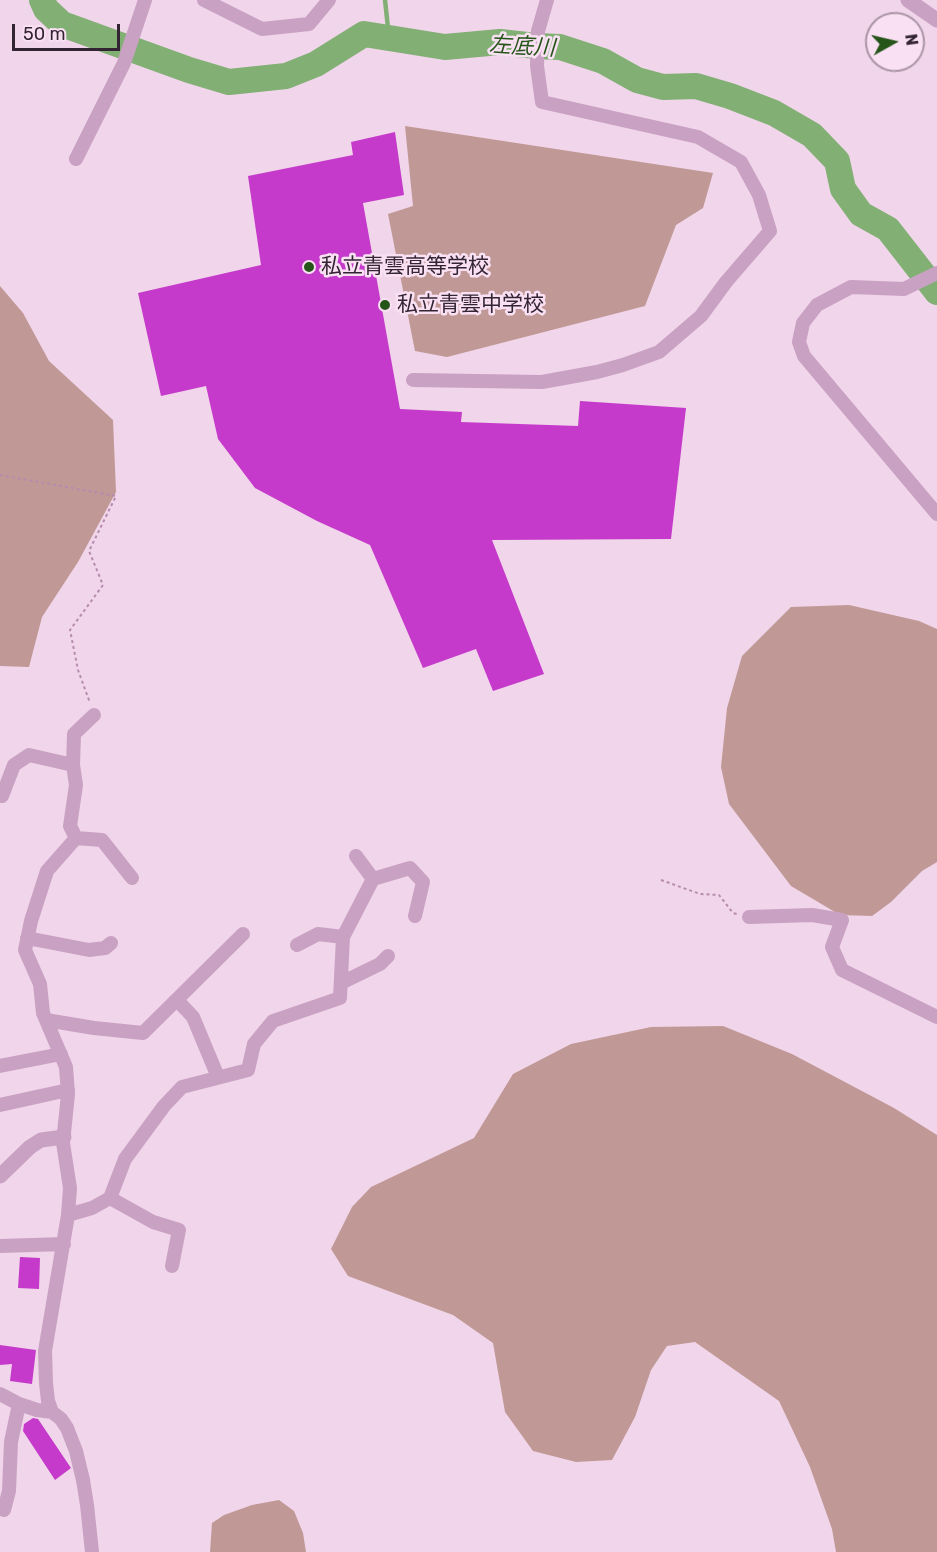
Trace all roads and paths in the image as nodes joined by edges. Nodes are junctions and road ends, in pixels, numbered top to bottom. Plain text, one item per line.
1 (145, 0) edge
2 (204, 0) edge
3 (329, 0) edge
4 (547, 0) edge
5 (908, 0) edge
6 (937, 20) edge
7 (76, 159) dead end
8 (937, 273) edge
9 (413, 380) dead end
10 (0, 475) edge
11 (937, 514) edge
12 (94, 715) joint
13 (73, 765) junction
14 (2, 796) dead end
15 (76, 838) junction
16 (356, 856) dead end
17 (132, 878) dead end
18 (373, 879) junction
19 (661, 880) dead end
20 (415, 915) dead end
21 (749, 917) joint
22 (243, 934) dead end
23 (343, 937) junction
24 (27, 938) junction
25 (111, 943) dead end
26 (297, 945) dead end
27 (388, 956) dead end
28 (341, 983) junction
29 (177, 1000) junction
30 (937, 1017) edge
31 (46, 1020) junction
32 (61, 1054) junction
33 (0, 1066) edge
34 (218, 1077) junction
35 (68, 1090) junction
36 (0, 1106) edge
37 (64, 1137) junction
38 (0, 1176) edge
39 (110, 1198) junction
40 (68, 1215) junction
41 (64, 1244) junction
42 (0, 1246) edge
43 (172, 1266) dead end
44 (0, 1394) edge
45 (19, 1404) junction
46 (52, 1412) junction
47 (4, 1510) dead end
48 (92, 1552) edge

1 - 7 street
2 - 3 street
4 - 9 street
5 - 6 street
8 - 11 street
10 - 12 path
12 - 13 street
13 - 14 street
13 - 15 street
15 - 17 street
15 - 24 street
16 - 18 street
18 - 20 street
18 - 23 street
19 - 21 path
21 - 30 street
22 - 29 street
23 - 26 street
23 - 28 street
24 - 25 street
24 - 31 street
27 - 28 street
28 - 34 street
29 - 31 street
29 - 34 street
31 - 32 street
32 - 33 street
32 - 35 street
34 - 39 street
35 - 36 street
35 - 37 street
37 - 38 street
37 - 40 street
39 - 40 street
39 - 43 street
40 - 41 street
41 - 42 street
41 - 46 street
44 - 45 street
45 - 46 street
45 - 47 street
46 - 48 street

